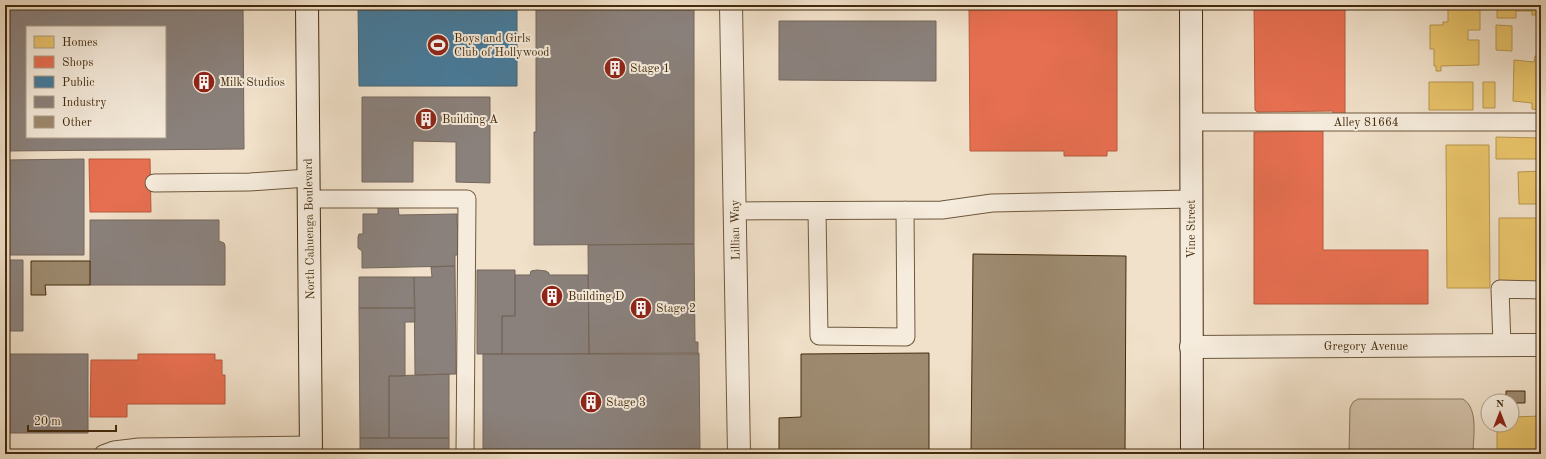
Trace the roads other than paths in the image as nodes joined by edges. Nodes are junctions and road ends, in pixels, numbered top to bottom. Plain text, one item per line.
1 (307, 5) edge
2 (730, 5) edge
3 (1191, 5) edge
4 (1191, 122) junction
5 (1541, 122) edge
6 (154, 183) dead end
7 (309, 189) junction
8 (1191, 199) junction
9 (817, 210) junction
10 (906, 210) junction
11 (734, 211) junction
12 (1541, 290) edge
13 (1502, 345) junction
14 (1541, 345) edge
15 (1191, 347) junction
16 (311, 450) edge
17 (103, 454) edge
18 (465, 454) edge
19 (739, 454) edge
20 (1192, 454) edge

1 - 7 main road, North Cahuenga Boulevard
2 - 11 main road, Lillian Way
3 - 4 main road, Vine Street
4 - 5 lane, Alley 81664
4 - 8 main road, Vine Street
6 - 7 lane
7 - 16 main road, North Cahuenga Boulevard
7 - 18 lane
8 - 10 lane
8 - 15 main road, Vine Street
9 - 10 lane
9 - 10 lane
9 - 11 lane
11 - 19 main road, Lillian Way
12 - 13 lane
13 - 14 main road, Gregory Avenue
13 - 15 main road, Gregory Avenue
15 - 20 main road, Vine Street
16 - 17 lane

